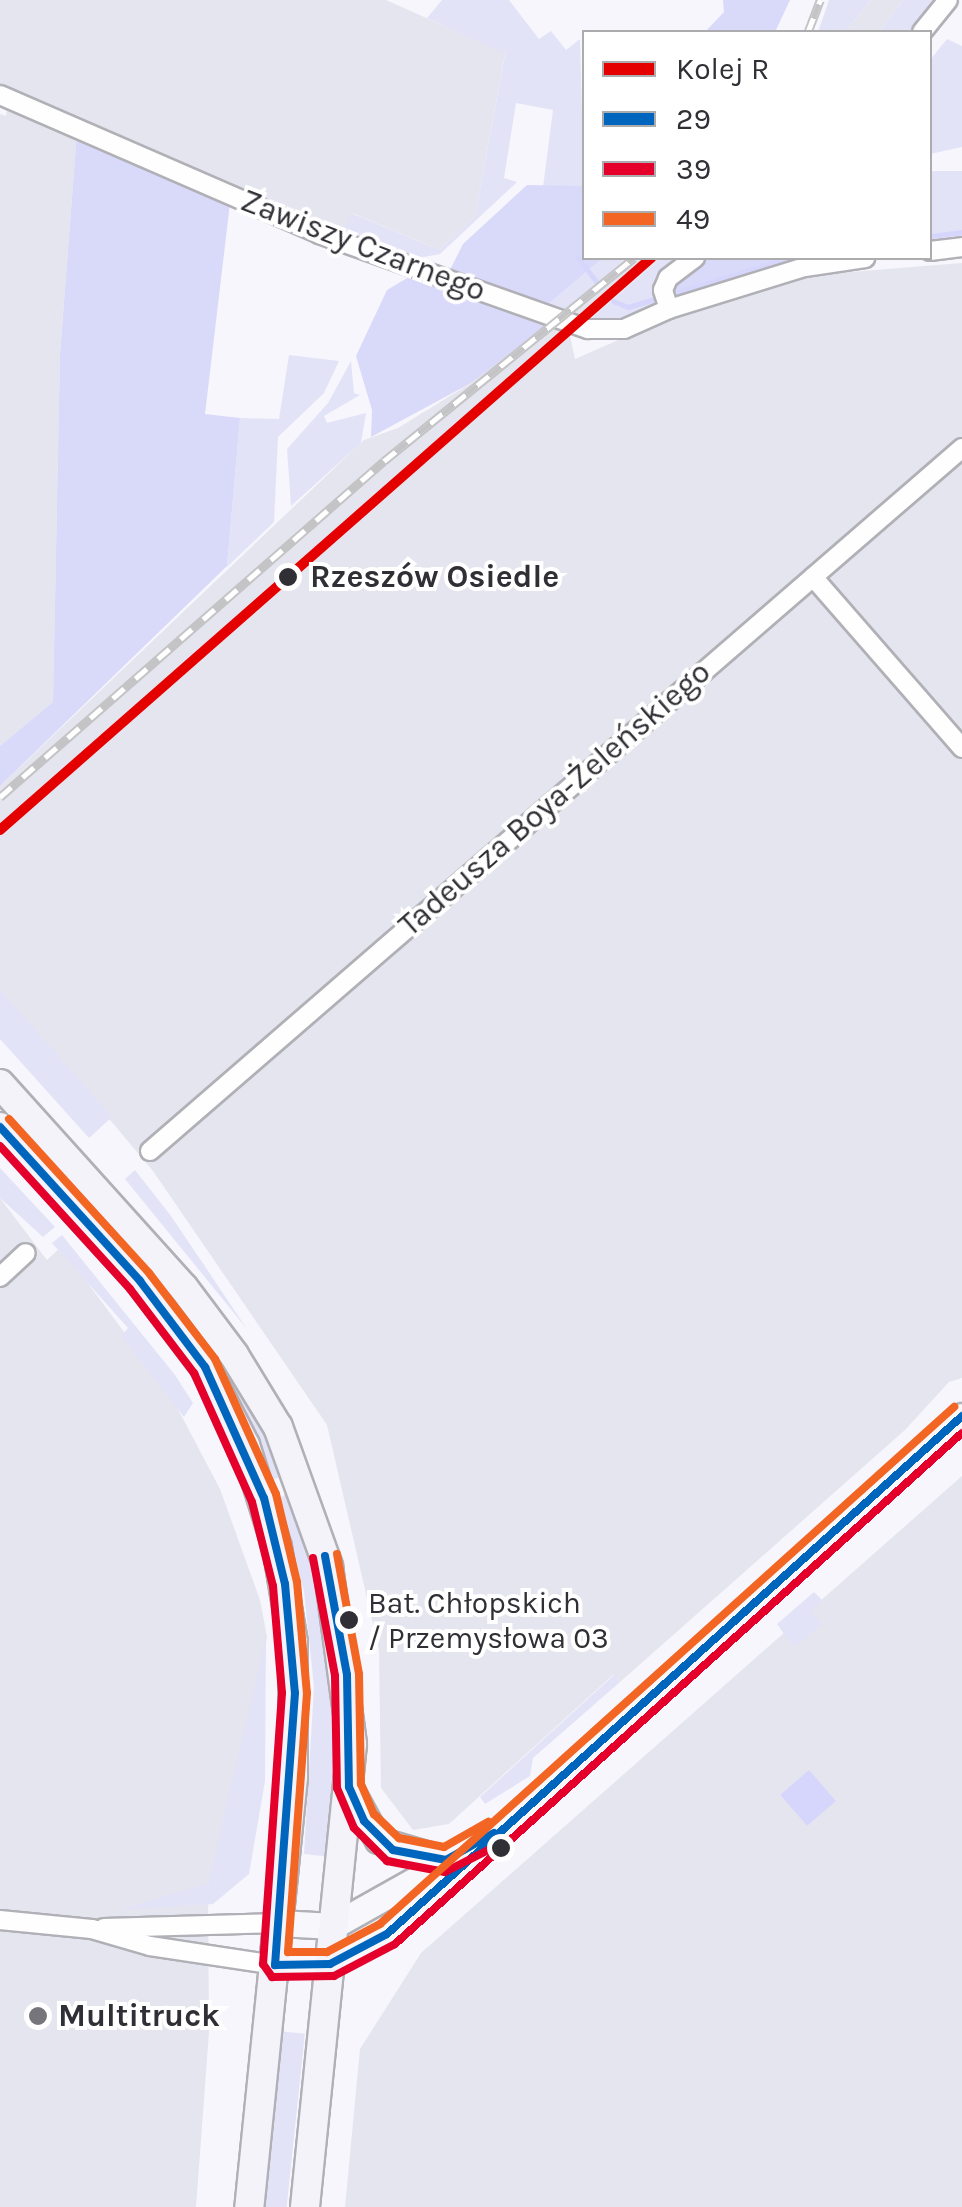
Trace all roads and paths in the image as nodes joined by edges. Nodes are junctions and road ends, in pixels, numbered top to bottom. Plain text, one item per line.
1 (948, 0) edge
2 (924, 30) edge
3 (0, 95) edge
4 (962, 247) edge
5 (932, 250) edge
6 (691, 260) edge
7 (852, 260) edge
8 (667, 302) junction
9 (962, 448) edge
10 (813, 577) junction
11 (962, 748) edge
12 (0, 1084) edge
13 (0, 1127) edge
14 (150, 1151) dead end
15 (26, 1253) dead end
16 (0, 1277) edge
17 (962, 1416) edge
18 (349, 1787) junction
19 (483, 1842) junction
20 (446, 1860) junction
21 (0, 1920) edge
22 (278, 1923) junction
23 (333, 1926) junction
24 (92, 1930) junction
25 (275, 1964) junction
26 (330, 1964) junction
27 (249, 2207) edge
28 (305, 2207) edge

1 - 2 street
3 - 8 street, Zawiszy Czarnego
4 - 5 street
6 - 8 street, Zawiszy Czarnego
7 - 8 street
9 - 10 street, Tadeusza Boya-Żeleńskiego
10 - 11 street
10 - 14 street, Tadeusza Boya-Żeleńskiego
12 - 18 main road
13 - 22 main road
15 - 16 street
17 - 19 street
18 - 20 street
18 - 23 main road
19 - 20 street
19 - 26 street
20 - 23 street
21 - 24 street
22 - 23 street
22 - 24 street
22 - 25 main road
23 - 26 main road
24 - 25 street
25 - 26 street
25 - 27 main road
26 - 28 main road

